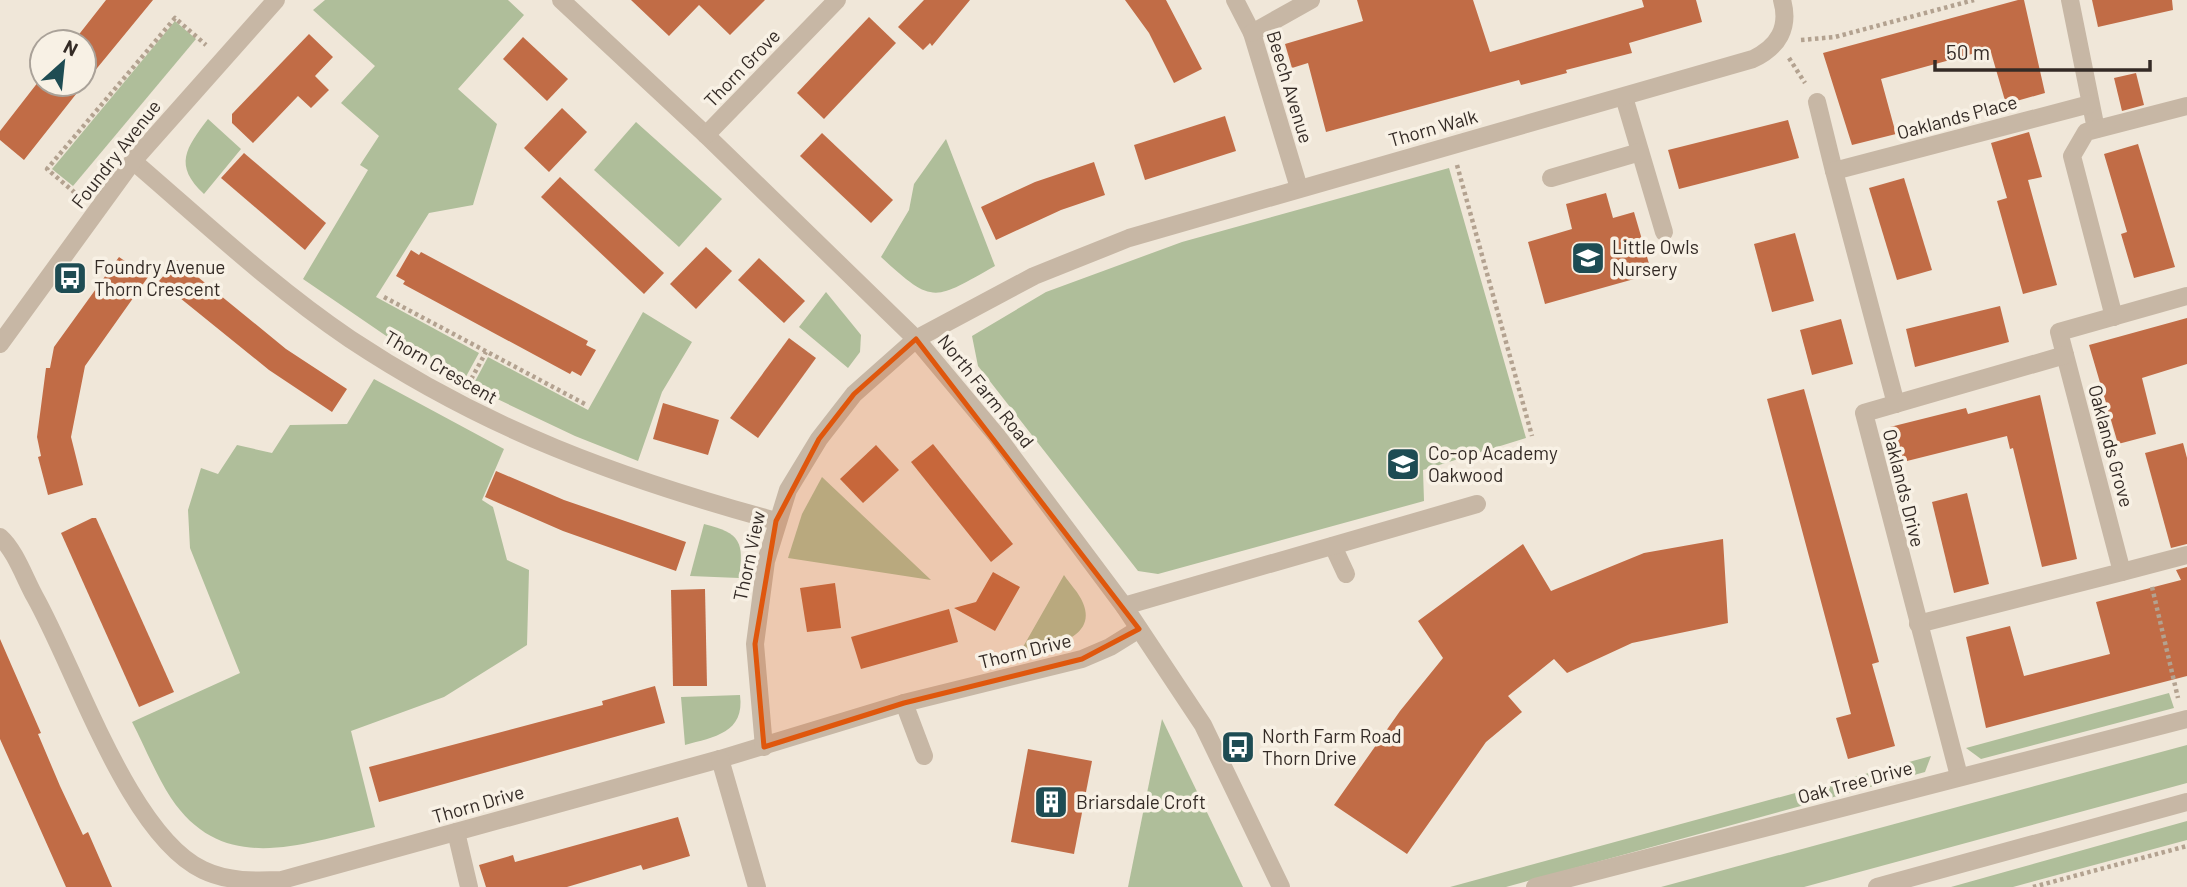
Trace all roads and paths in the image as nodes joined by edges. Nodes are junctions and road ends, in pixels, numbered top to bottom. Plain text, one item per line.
1 (276, 0) edge
2 (561, 0) edge
3 (837, 0) edge
4 (1235, 0) edge
5 (1311, 0) edge
6 (1782, 0) edge
7 (1974, 0) edge
8 (2070, 0) edge
9 (1252, 33) junction
10 (1778, 41) junction
11 (222, 58) junction
12 (1624, 97) junction
13 (1817, 102) joint
14 (2090, 104) junction
15 (2187, 106) edge
16 (2096, 129) junction
17 (706, 135) junction
18 (1451, 144) junction
19 (1640, 152) junction
20 (133, 162) junction
21 (1835, 171) junction
22 (1551, 178) dead end
23 (1298, 188) junction
24 (97, 211) junction
25 (1664, 232) dead end
26 (2187, 296) edge
27 (384, 297) dead end
28 (2114, 317) junction
29 (916, 340) junction
30 (0, 344) edge
31 (486, 352) junction
32 (2065, 355) junction
33 (458, 402) junction
34 (585, 404) dead end
35 (1896, 404) junction
36 (1532, 436) dead end
37 (1477, 504) dead end
38 (776, 521) junction
39 (0, 537) edge
40 (1333, 546) junction
41 (2187, 555) edge
42 (2147, 566) junction
43 (2122, 572) junction
44 (1346, 574) dead end
45 (1124, 606) junction
46 (1917, 624) junction
47 (1139, 629) junction
48 (904, 703) junction
49 (2185, 719) edge
50 (764, 747) junction
51 (924, 755) dead end
52 (720, 760) junction
53 (1959, 776) junction
54 (2187, 802) edge
55 (456, 832) junction
56 (2187, 846) edge
57 (203, 879) edge
58 (470, 887) edge
59 (757, 887) edge
60 (1281, 887) edge
61 (1535, 887) edge
62 (1877, 887) edge
63 (2033, 887) edge

1 - 11 street, Foundry Avenue
2 - 17 street, North Farm Road
3 - 17 street, Thorn Grove
4 - 9 street, Beech Avenue
5 - 9 street
6 - 10 street
7 - 10 path
8 - 14 street
9 - 23 street, Beech Avenue
10 - 12 street, Thorn Walk
10 - 13 path
11 - 20 street, Foundry Avenue
11 - 24 path
12 - 18 street, Thorn Walk
12 - 19 street
13 - 21 street
14 - 16 street
14 - 21 street, Oaklands Place
15 - 16 street
16 - 28 street
17 - 29 street, North Farm Road
18 - 23 street, Thorn Walk
18 - 36 path
19 - 22 street
19 - 25 street
20 - 24 street, Foundry Avenue
20 - 33 street, Thorn Crescent
21 - 35 street
23 - 29 street, Thorn Walk
24 - 30 street, Foundry Avenue
26 - 28 street
27 - 31 path
28 - 32 street, Oaklands Grove
29 - 38 street, Thorn View
29 - 45 street, North Farm Road
31 - 33 path
31 - 34 path
32 - 35 street, Oaklands Drive
32 - 43 street, Oaklands Grove
33 - 38 street, Thorn Crescent
35 - 46 street, Oaklands Drive
37 - 40 street
38 - 50 street, Thorn View
39 - 57 street, Thorn Drive
40 - 44 street
40 - 45 street
41 - 42 street
42 - 43 street
42 - 49 path
43 - 46 street
45 - 47 street, North Farm Road
46 - 53 street, Oaklands Drive
47 - 48 street, Thorn Drive
47 - 60 street, North Farm Road
48 - 50 street, Thorn Drive
48 - 51 street
49 - 53 street, Oak Tree Drive
50 - 52 street, Thorn Drive
52 - 55 street, Thorn Drive
52 - 59 street
53 - 61 street, Oak Tree Drive
54 - 62 street
55 - 57 street, Thorn Drive
55 - 58 street
56 - 63 path

